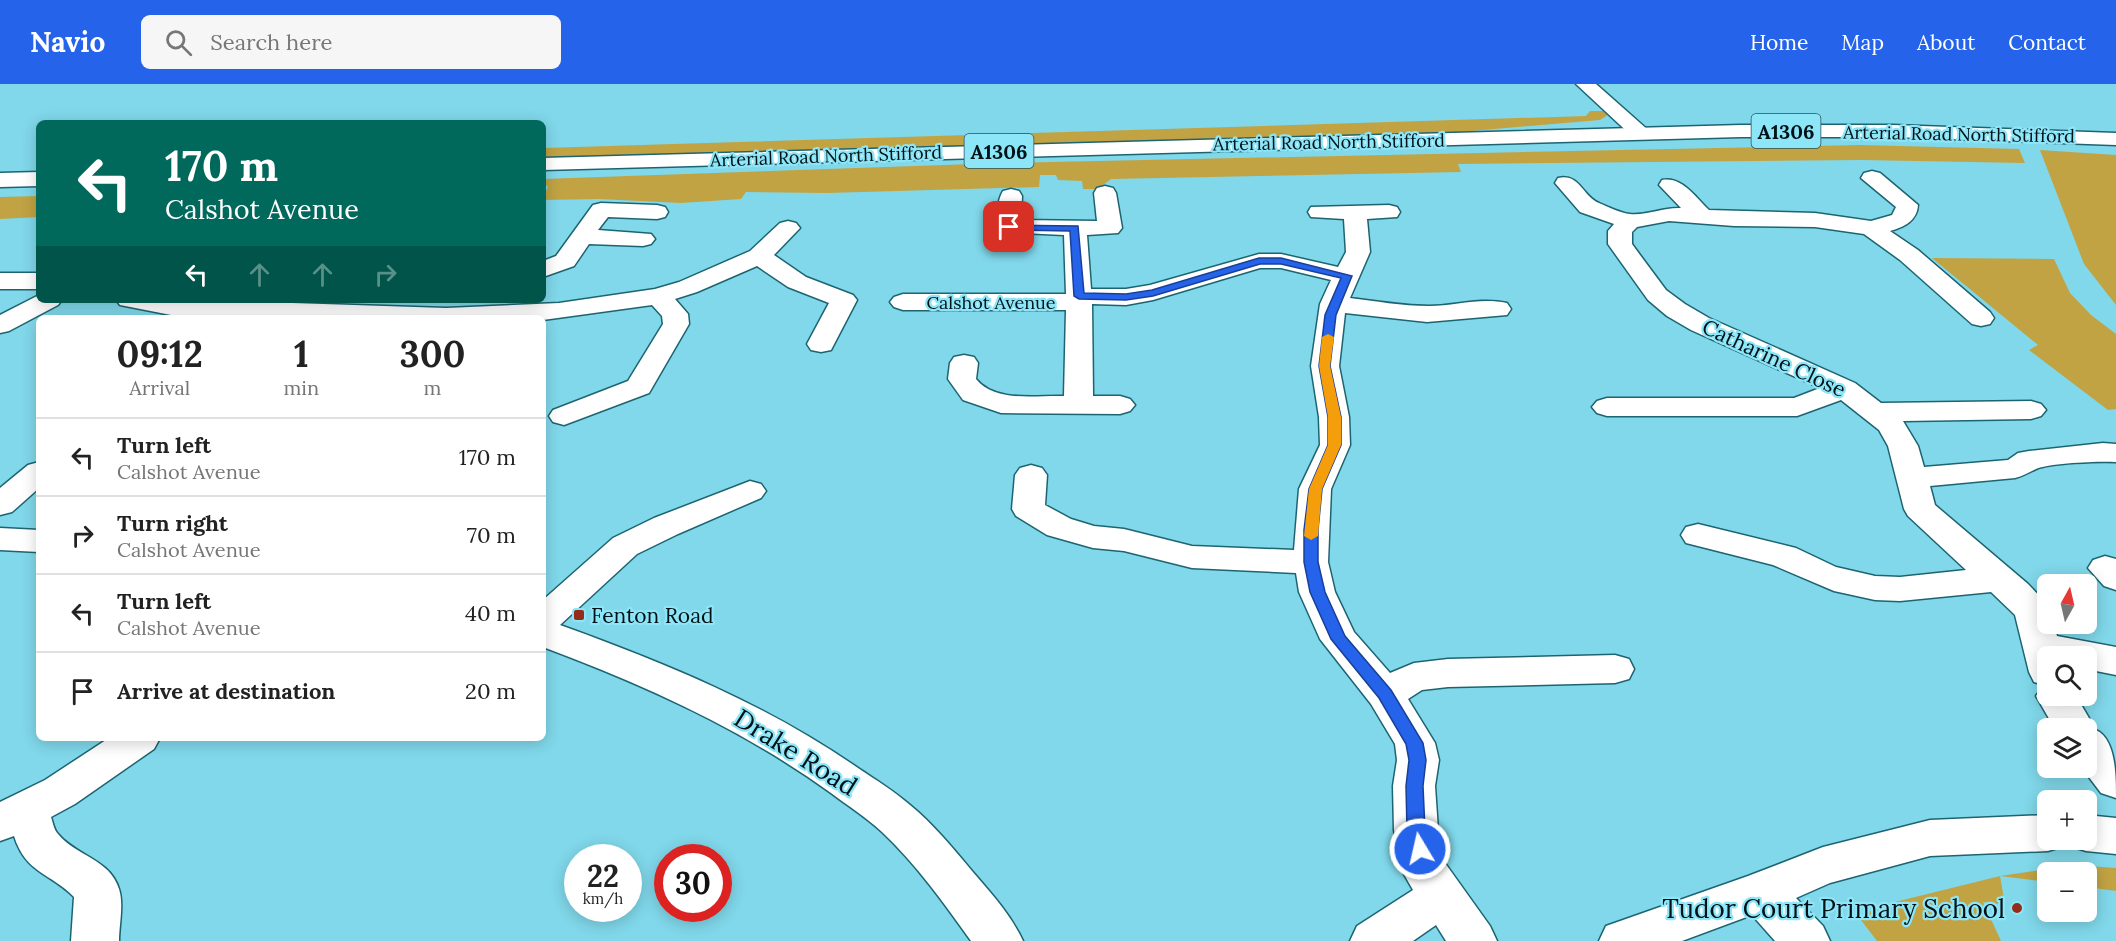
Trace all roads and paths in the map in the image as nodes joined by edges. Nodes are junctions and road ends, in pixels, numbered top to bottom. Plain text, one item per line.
1 (1585, 84) edge
2 (1641, 134) junction
3 (2116, 139) edge
4 (546, 164) edge
5 (1872, 178) dead end
6 (36, 179) edge
7 (0, 180) edge
8 (1566, 183) dead end
9 (1670, 185) dead end
10 (1105, 193) dead end
11 (1011, 196) dead end
12 (657, 212) dead end
13 (1319, 212) dead end
14 (1354, 212) junction
15 (1389, 212) dead end
16 (1702, 216) junction
17 (1629, 222) junction
18 (788, 228) dead end
19 (1075, 228) junction
20 (1871, 228) junction
21 (581, 237) junction
22 (644, 239) dead end
23 (759, 256) junction
24 (546, 269) edge
25 (0, 281) edge
26 (36, 281) edge
27 (1340, 290) junction
28 (658, 296) junction
29 (1079, 299) junction
30 (903, 302) dead end
31 (43, 303) edge
32 (175, 303) edge
33 (262, 305) edge
34 (386, 307) edge
35 (507, 307) edge
36 (1498, 309) dead end
37 (221, 314) edge
38 (433, 315) edge
39 (457, 315) edge
40 (1981, 318) dead end
41 (0, 325) edge
42 (821, 344) dead end
43 (964, 363) dead end
44 (1845, 388) junction
45 (1078, 404) junction
46 (1120, 405) dead end
47 (1607, 407) dead end
48 (2031, 410) dead end
49 (1878, 412) junction
50 (564, 416) dead end
51 (2116, 453) edge
52 (36, 475) edge
53 (1031, 475) dead end
54 (1912, 476) junction
55 (750, 491) dead end
56 (0, 505) edge
57 (1698, 535) dead end
58 (0, 539) edge
59 (36, 541) edge
60 (1311, 562) junction
61 (1998, 579) junction
62 (546, 617) edge
63 (546, 634) edge
64 (2041, 646) edge
65 (2097, 661) edge
66 (2116, 661) edge
67 (1615, 669) dead end
68 (1385, 694) junction
69 (136, 741) edge
70 (2097, 757) edge
71 (2116, 781) edge
72 (13, 816) edge
73 (2037, 833) edge
74 (2097, 834) edge
75 (2116, 836) edge
76 (1760, 892) junction
77 (1441, 896) junction
78 (95, 941) edge
79 (999, 941) edge
80 (1374, 941) edge
81 (1473, 941) edge
82 (1623, 941) edge
83 (1806, 941) edge

1 - 2 street
2 - 3 street, Arterial Road North Stifford / A1306
2 - 4 street, Arterial Road North Stifford / A1306
5 - 20 street
6 - 7 street
8 - 17 street
9 - 16 street
10 - 19 street
11 - 19 street
12 - 21 street
13 - 14 street
14 - 15 street
14 - 27 street
16 - 17 street
16 - 20 street
17 - 44 street, Catharine Close
18 - 23 street
19 - 29 street, Calshot Avenue
20 - 40 street
21 - 22 street
21 - 24 street
23 - 28 street
23 - 42 street
25 - 26 street
27 - 29 street, Calshot Avenue
27 - 36 street, Calshot Avenue
27 - 60 street
28 - 35 street
28 - 50 street
29 - 30 street, Calshot Avenue
29 - 45 street, Calshot Avenue
31 - 41 street
32 - 37 street
33 - 34 street
33 - 37 street
34 - 38 street
35 - 39 street
43 - 45 street
44 - 47 street
44 - 49 street, Catharine Close
45 - 46 street
48 - 49 street
49 - 54 street, Catharine Close
51 - 54 street
52 - 56 street
53 - 60 street
54 - 61 street, Catharine Close
55 - 62 street
57 - 61 street
58 - 59 street
60 - 68 street
61 - 64 street, Catharine Close
63 - 79 street, Drake Road
65 - 66 street
67 - 68 street
68 - 77 street
69 - 72 street
70 - 71 street
72 - 78 street
73 - 76 street
74 - 75 street
76 - 82 street
76 - 83 street
77 - 80 street
77 - 81 street

